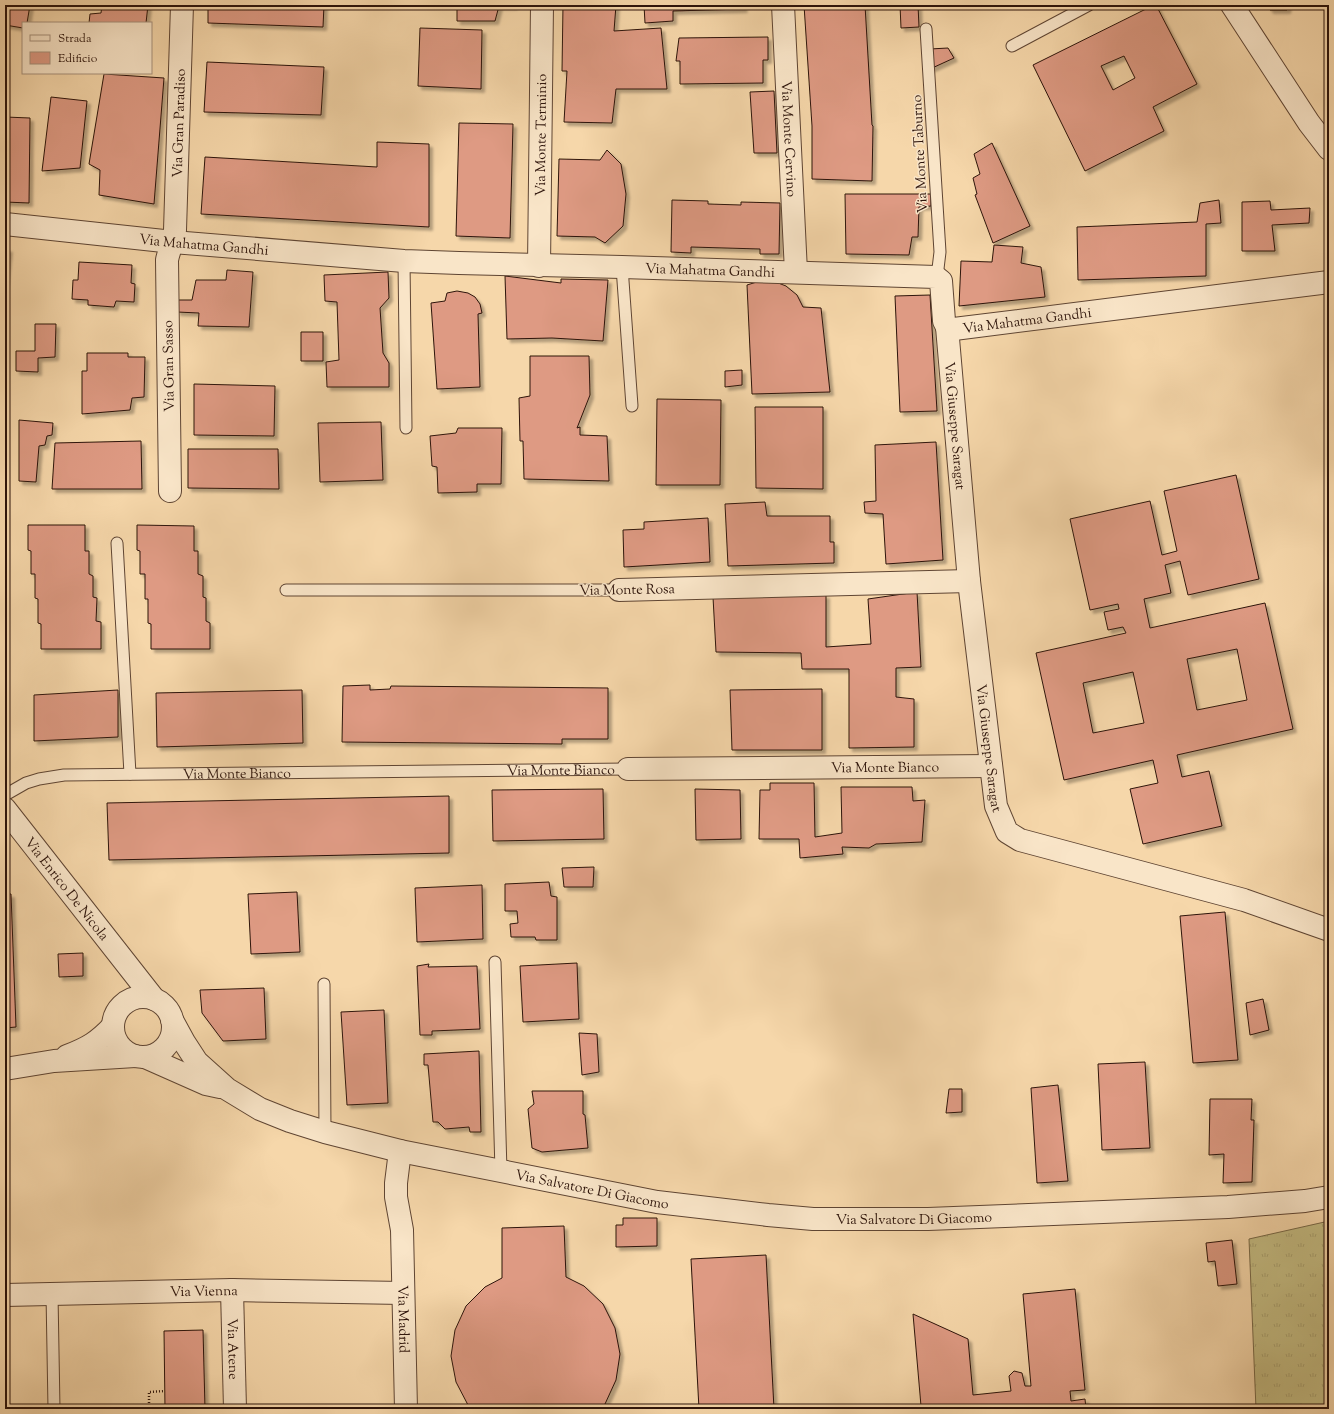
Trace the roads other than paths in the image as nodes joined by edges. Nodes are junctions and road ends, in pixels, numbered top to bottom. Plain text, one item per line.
1 (182, 5) edge
2 (542, 5) edge
3 (783, 5) edge
4 (1090, 5) edge
5 (1232, 5) edge
6 (926, 29) dead end
7 (1012, 46) dead end
8 (1329, 149) edge
9 (5, 224) edge
10 (173, 242) junction
11 (404, 260) junction
12 (539, 266) junction
13 (622, 267) junction
14 (796, 272) junction
15 (937, 277) junction
16 (1329, 282) edge
17 (947, 327) junction
18 (632, 406) dead end
19 (406, 428) dead end
20 (170, 491) dead end
21 (117, 542) dead end
22 (969, 581) junction
23 (286, 590) dead end
24 (619, 590) joint
25 (991, 766) junction
26 (628, 769) joint
27 (130, 774) junction
28 (5, 795) edge
29 (5, 809) edge
30 (1329, 930) edge
31 (116, 949) junction
32 (494, 962) dead end
33 (324, 984) dead end
34 (154, 999) junction
35 (116, 1017) junction
36 (172, 1020) junction
37 (140, 1057) junction
38 (54, 1061) junction
39 (5, 1069) edge
40 (227, 1089) junction
41 (325, 1132) junction
42 (400, 1151) junction
43 (501, 1172) junction
44 (1329, 1197) edge
45 (232, 1290) junction
46 (403, 1293) junction
47 (52, 1294) junction
48 (5, 1295) edge
49 (54, 1409) edge
50 (235, 1409) edge
51 (406, 1409) edge

1 - 10 street, Via Gran Paradiso
2 - 12 street, Via Monte Terminio
3 - 14 street, Via Monte Cervino
4 - 7 lane
5 - 8 street
6 - 15 lane, Via Monte Taburno
9 - 10 street, Via Mahatma Gandhi
10 - 11 street, Via Mahatma Gandhi
10 - 20 street, Via Gran Sasso
11 - 12 street, Via Mahatma Gandhi
11 - 19 lane
12 - 13 street, Via Mahatma Gandhi
13 - 14 street, Via Mahatma Gandhi
13 - 18 lane
14 - 15 street, Via Mahatma Gandhi
15 - 17 street, Via Mahatma Gandhi
16 - 17 street, Via Mahatma Gandhi
17 - 22 street, Via Giuseppe Saragat
21 - 27 lane
22 - 24 street, Via Monte Rosa
22 - 25 street, Via Giuseppe Saragat
23 - 24 lane, Via Monte Rosa
25 - 26 street, Via Monte Bianco
25 - 30 street, Via Giuseppe Saragat
26 - 27 lane, Via Monte Bianco
27 - 28 lane, Via Monte Bianco
29 - 31 street, Via Enrico De Nicola
31 - 34 street, Via Enrico De Nicola
31 - 35 street, Via Enrico De Nicola
32 - 43 lane, Via Salvatore Di Giacomo
33 - 41 lane
34 - 35 street
34 - 36 street
35 - 37 street
35 - 38 street, Via Salvatore Di Giacomo
36 - 37 street
36 - 40 street, Via Salvatore Di Giacomo
37 - 38 street, Via Salvatore Di Giacomo
37 - 40 street, Via Salvatore Di Giacomo
38 - 39 street, Via Salvatore Di Giacomo
40 - 41 street, Via Salvatore Di Giacomo
41 - 42 street, Via Salvatore Di Giacomo
42 - 43 street, Via Salvatore Di Giacomo
42 - 46 street, Via Madrid
43 - 44 street, Via Salvatore Di Giacomo
45 - 46 street, Via Vienna
45 - 47 street, Via Vienna
45 - 50 street, Via Atene
46 - 51 street, Via Madrid
47 - 48 street, Via Vienna
47 - 49 lane

